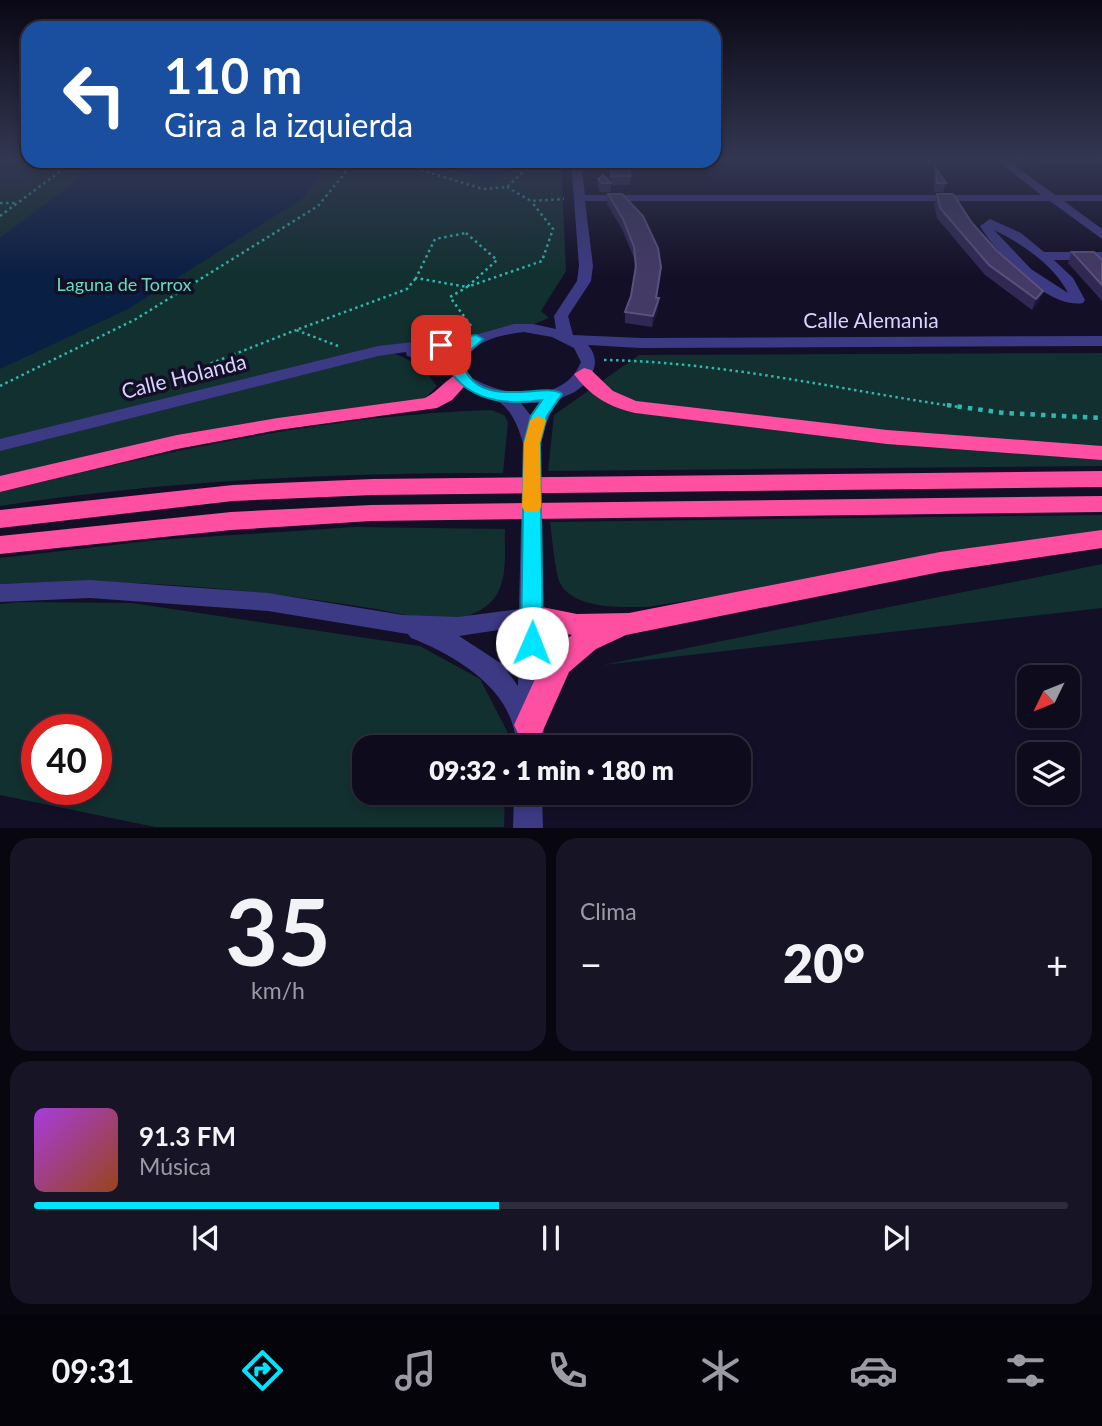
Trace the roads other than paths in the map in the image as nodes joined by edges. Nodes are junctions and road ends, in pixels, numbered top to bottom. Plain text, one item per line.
1 (580, 200) edge
2 (1054, 200) edge
3 (1102, 234) edge
4 (1041, 256) junction
5 (1102, 257) edge
6 (567, 304) junction
7 (524, 328) junction
8 (568, 337) junction
9 (476, 339) junction
10 (1102, 341) edge
11 (640, 344) junction
12 (370, 353) junction
13 (589, 366) junction
14 (460, 374) junction
15 (554, 394) junction
16 (504, 398) junction
17 (532, 443) junction
18 (0, 445) edge
19 (1102, 453) edge
20 (1102, 479) edge
21 (0, 484) edge
22 (1102, 504) edge
23 (0, 519) edge
24 (1102, 539) edge
25 (0, 545) edge
26 (0, 593) edge
27 (532, 616) junction
28 (403, 624) junction
29 (629, 624) junction
30 (529, 735) edge
31 (530, 735) edge
32 (530, 735) edge
33 (528, 805) edge
34 (528, 828) edge

1 - 6 street
2 - 3 street
4 - 4 street
4 - 5 street
6 - 7 street
6 - 8 street
7 - 8 street, Calle Alemania
7 - 9 street, Calle Holanda
8 - 11 street, Calle Alemania
8 - 13 street
9 - 12 street, Calle Holanda
9 - 14 street
10 - 11 street, Calle Alemania
11 - 13 street, Calle Alemania
12 - 14 street, Calle Holanda
12 - 18 street, Calle Holanda
13 - 15 street, Calle Alemania
13 - 19 highway
14 - 16 street, Calle Holanda
14 - 21 highway
15 - 16 street
15 - 17 street
16 - 17 street
17 - 27 street
20 - 23 highway
22 - 25 highway
24 - 29 highway
26 - 28 street
27 - 28 street
27 - 29 highway
27 - 32 street
28 - 30 street
29 - 31 highway
33 - 34 street

